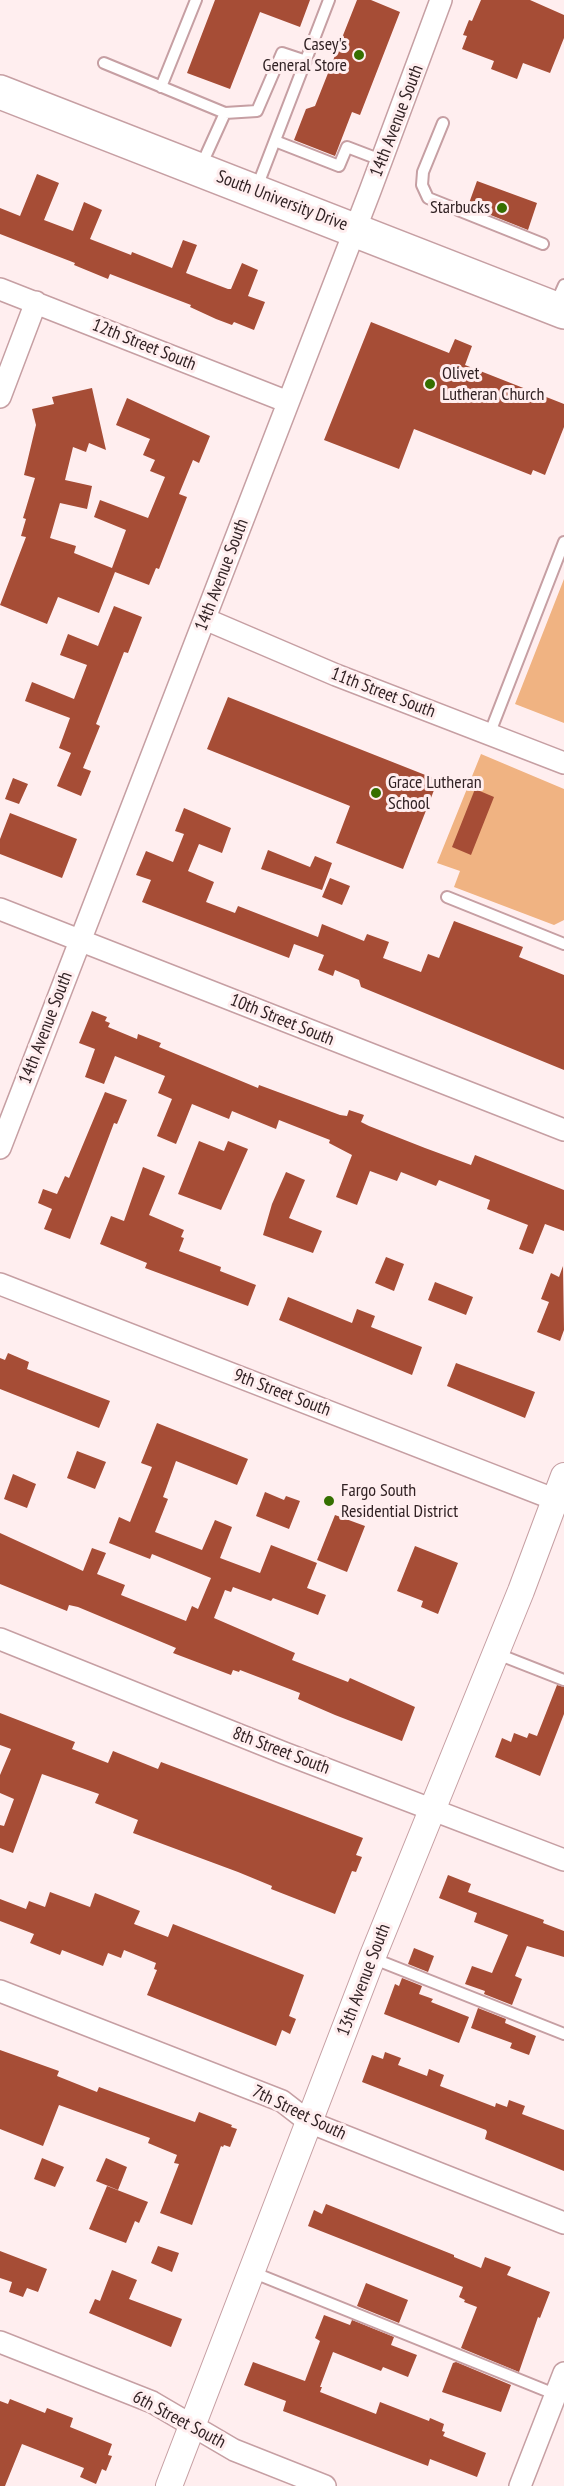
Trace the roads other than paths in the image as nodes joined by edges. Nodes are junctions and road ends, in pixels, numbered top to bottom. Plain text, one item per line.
1 (196, 0) edge
2 (329, 0) edge
3 (441, 0) edge
4 (306, 61) junction
5 (104, 63) dead end
6 (161, 87) junction
7 (0, 92) edge
8 (225, 113) junction
9 (443, 123) dead end
10 (275, 141) junction
11 (381, 160) junction
12 (200, 169) junction
13 (256, 191) junction
14 (354, 229) junction
15 (543, 244) dead end
16 (0, 289) edge
17 (36, 302) junction
18 (560, 302) edge
19 (0, 397) edge
20 (288, 402) junction
21 (564, 542) edge
22 (205, 619) junction
23 (489, 735) junction
24 (564, 763) edge
25 (447, 897) dead end
26 (0, 909) edge
27 (80, 940) junction
28 (564, 944) edge
29 (564, 1130) edge
30 (0, 1148) edge
31 (0, 1284) edge
32 (564, 1476) edge
33 (560, 1502) edge
34 (0, 1639) edge
35 (495, 1653) junction
36 (564, 1680) edge
37 (432, 1809) junction
38 (564, 1860) edge
39 (372, 1958) junction
40 (0, 1990) edge
41 (564, 2034) edge
42 (309, 2122) junction
43 (564, 2223) edge
44 (251, 2272) junction
45 (0, 2342) edge
46 (564, 2373) edge
47 (560, 2396) edge
48 (193, 2426) junction
49 (169, 2486) edge
50 (325, 2486) edge
51 (520, 2486) edge

1 - 6 lane
2 - 4 lane
3 - 11 street, 14th Avenue South
4 - 8 lane
4 - 10 lane
5 - 6 lane
6 - 8 lane
7 - 12 main road, South University Drive
8 - 12 lane
9 - 15 lane
10 - 11 lane
10 - 13 lane
11 - 14 street, 14th Avenue South
12 - 13 main road, South University Drive
13 - 14 main road, South University Drive
14 - 18 main road, South University Drive
14 - 20 street, 14th Avenue South
16 - 17 street, 12th Street South
17 - 19 street
17 - 20 street, 12th Street South
20 - 22 street, 14th Avenue South
21 - 23 lane
22 - 23 street, 11th Street South
22 - 27 street, 14th Avenue South
23 - 24 street, 11th Street South
25 - 28 lane
26 - 27 street, 10th Street South
27 - 29 street, 10th Street South
27 - 30 street, 14th Avenue South
31 - 33 street, 9th Street South
32 - 33 street, 13th Avenue South
33 - 35 street, 13th Avenue South
34 - 37 street, 8th Street South
35 - 36 lane
35 - 37 street, 13th Avenue South
37 - 38 street, 8th Street South
37 - 39 street, 13th Avenue South
39 - 41 lane
39 - 42 street, 13th Avenue South
40 - 42 street, 7th Street South
42 - 43 street, 7th Street South
42 - 44 street, 13th Avenue South
44 - 47 lane
44 - 48 street, 13th Avenue South
45 - 48 street, 6th Street South
46 - 47 street
47 - 51 street
48 - 49 street, 13th Avenue South
48 - 50 street, 6th Street South

